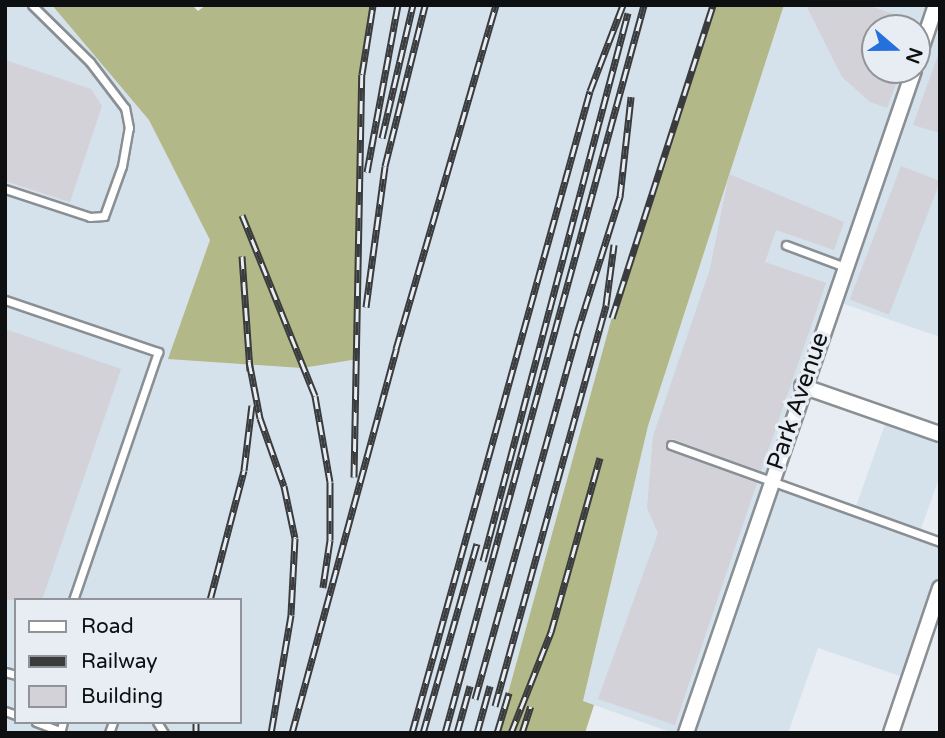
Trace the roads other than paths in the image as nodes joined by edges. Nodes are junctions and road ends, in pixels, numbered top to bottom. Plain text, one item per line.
1 (32, 5) edge
2 (909, 84) edge
3 (5, 189) edge
4 (786, 245) dead end
5 (845, 267) junction
6 (5, 300) edge
7 (802, 386) junction
8 (940, 433) edge
9 (671, 445) dead end
10 (771, 482) junction
11 (940, 542) edge
12 (940, 587) edge
13 (74, 598) edge
14 (925, 635) junction
15 (940, 640) edge
16 (41, 724) edge
17 (60, 732) edge
18 (686, 733) edge
19 (891, 733) edge

1 - 3 lane
2 - 5 street, Park Avenue
4 - 5 lane
5 - 7 street, Park Avenue
6 - 13 lane
7 - 8 street
7 - 10 street, Park Avenue
9 - 10 lane
10 - 11 lane
10 - 18 street, Park Avenue
12 - 14 street
14 - 15 street
14 - 19 street
16 - 17 lane

